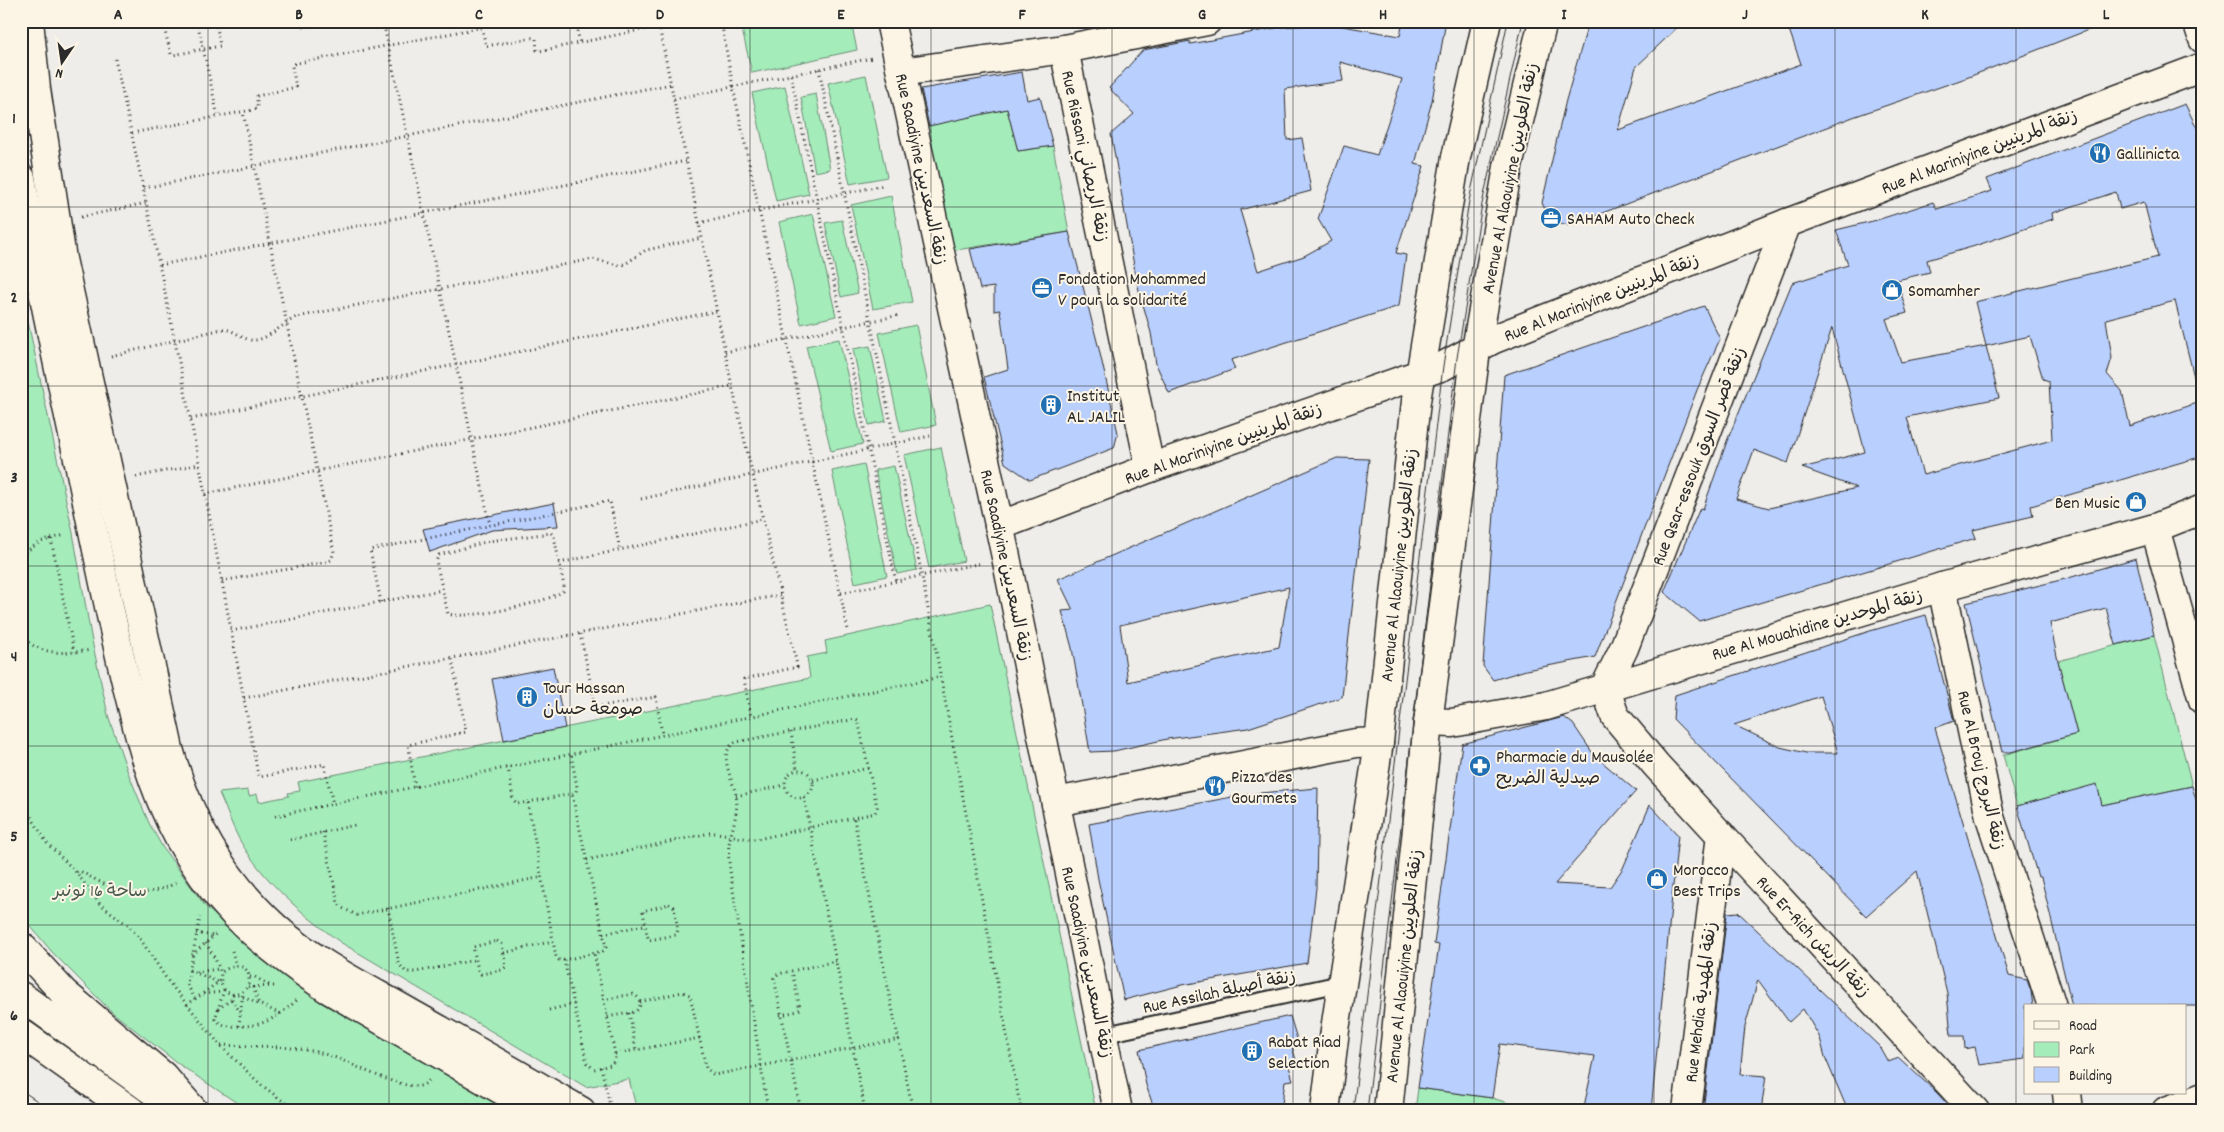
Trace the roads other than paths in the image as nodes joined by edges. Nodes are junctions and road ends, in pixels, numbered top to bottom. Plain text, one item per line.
1 (29, 21) edge
2 (890, 21) edge
3 (1487, 21) edge
4 (1543, 21) edge
5 (2197, 21) edge
6 (1192, 22) edge
7 (2203, 39) edge
8 (1064, 49) junction
9 (899, 62) junction
10 (2203, 67) edge
11 (21, 178) edge
12 (1787, 223) junction
13 (40, 261) edge
14 (1476, 350) junction
15 (1421, 374) junction
16 (1150, 468) junction
17 (2203, 509) edge
18 (999, 526) junction
19 (2156, 528) junction
20 (1942, 587) junction
21 (1605, 687) junction
22 (2203, 700) edge
23 (1428, 722) junction
24 (1379, 742) junction
25 (1056, 802) junction
26 (1721, 835) junction
27 (21, 946) edge
28 (1343, 983) junction
29 (21, 996) edge
30 (2051, 1004) edge
31 (1104, 1035) junction
32 (30, 1040) edge
33 (2067, 1094) edge
34 (2203, 1097) edge
35 (131, 1111) edge
36 (180, 1111) edge
37 (194, 1111) edge
38 (538, 1111) edge
39 (581, 1111) edge
40 (1118, 1111) edge
41 (1325, 1111) edge
42 (1388, 1111) edge
43 (1687, 1111) edge
44 (1975, 1111) edge
45 (2069, 1111) edge
46 (2166, 1111) edge

1 - 13 main road
2 - 9 main road, Rue Saadiyine زنقة السعديين
3 - 15 main road, Avenue Al Alaouiyine زنقة العلويين
4 - 14 main road, Avenue Al Alaouiyine زنقة العلويين
5 - 7 main road
6 - 8 main road
8 - 9 main road
8 - 16 main road, Rue Rissani زنقة الريصاني
9 - 18 main road, Rue Saadiyine زنقة السعديين
10 - 12 main road, Rue Al Mariniyine زنقة المرينيين
11 - 13 main road
12 - 14 main road, Rue Al Mariniyine زنقة المرينيين
12 - 21 main road, Rue Qsar-essouk زنقة قصر السوق
13 - 38 main road
13 - 39 main road
14 - 15 main road, Rue Al Mariniyine زنقة المرينيين
14 - 23 main road, Avenue Al Alaouiyine زنقة العلويين
15 - 16 main road, Rue Al Mariniyine زنقة المرينيين
15 - 24 main road, Avenue Al Alaouiyine زنقة العلويين
16 - 18 main road, Rue Al Mariniyine زنقة المرينيين
17 - 19 main road, Rue Al Mouahidine زنقة الموحدين
18 - 25 main road, Rue Saadiyine زنقة السعديين
19 - 20 main road, Rue Al Mouahidine زنقة الموحدين
19 - 22 main road
20 - 21 main road, Rue Al Mouahidine زنقة الموحدين
20 - 30 main road, Rue Al Brouj زنقة البروج
21 - 23 main road, Rue Al Mouahidine زنقة الموحدين
21 - 26 main road, Rue Er-Rich زنقة الريش
23 - 42 main road, Avenue Al Alaouiyine زنقة العلويين
24 - 25 main road
24 - 28 main road, Avenue Al Alaouiyine زنقة العلويين
25 - 31 main road, Rue Saadiyine زنقة السعديين
26 - 43 main road, Rue Mehdia زنقة المهدية
26 - 44 main road, Rue Er-Rich زنقة الريش
27 - 37 main road
28 - 31 lane, Rue Assilah زنقة أصيلة
28 - 41 main road, Avenue Al Alaouiyine زنقة العلويين
29 - 36 main road
31 - 40 main road, Rue Saadiyine زنقة السعديين
32 - 35 main road
33 - 45 main road
34 - 46 main road

